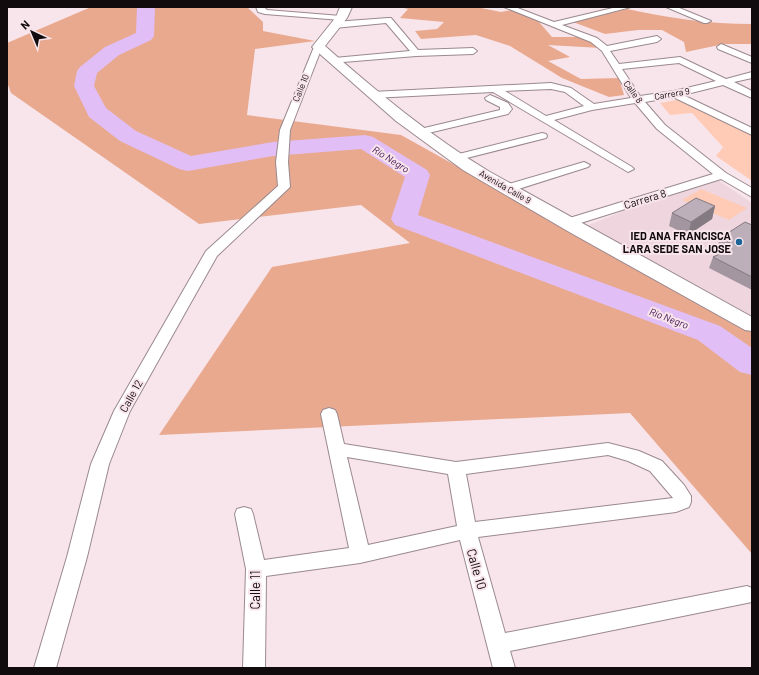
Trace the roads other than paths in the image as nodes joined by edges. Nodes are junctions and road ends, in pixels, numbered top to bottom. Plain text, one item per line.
1 (260, 7) edge
2 (508, 7) edge
3 (627, 7) edge
4 (670, 7) edge
5 (340, 17) edge
6 (707, 21) dead end
7 (555, 24) junction
8 (657, 39) dead end
9 (318, 47) junction
10 (721, 47) dead end
11 (605, 49) junction
12 (473, 51) dead end
13 (416, 53) junction
14 (752, 60) edge
15 (334, 61) junction
16 (615, 67) junction
17 (752, 75) edge
18 (724, 82) junction
19 (492, 88) junction
20 (471, 89) junction
21 (674, 94) junction
22 (372, 95) junction
23 (752, 95) edge
24 (637, 99) junction
25 (592, 108) junction
26 (545, 119) junction
27 (420, 132) junction
28 (752, 132) edge
29 (542, 136) dead end
30 (455, 158) junction
31 (282, 162) joint
32 (584, 165) dead end
33 (628, 168) dead end
34 (722, 175) junction
35 (506, 189) junction
36 (752, 193) edge
37 (567, 223) junction
38 (752, 325) edge
39 (329, 414) dead end
40 (338, 449) junction
41 (456, 470) junction
42 (244, 514) dead end
43 (467, 531) junction
44 (360, 555) junction
45 (256, 569) junction
46 (747, 595) dead end
47 (499, 644) junction
48 (45, 668) edge
49 (254, 668) edge
50 (504, 668) edge

1 - 5 street
2 - 7 street, Calle 8
3 - 7 street
4 - 6 street
5 - 9 street
5 - 13 street
7 - 11 street, Calle 8
8 - 11 street
9 - 15 street, Avenida Calle 9
9 - 31 street, Calle 10
10 - 14 street
11 - 16 street, Calle 8
12 - 13 street
13 - 15 street
15 - 22 street, Avenida Calle 9
16 - 18 street
16 - 24 street, Calle 8
17 - 18 street, Carrera 9
18 - 21 street, Carrera 9
18 - 23 street
19 - 20 street
19 - 25 street
19 - 26 street
20 - 22 street
20 - 27 street
21 - 24 street, Carrera 9
21 - 28 street
22 - 27 street, Avenida Calle 9
24 - 25 street, Carrera 9
24 - 34 street, Calle 8
25 - 26 street, Carrera 9
26 - 33 street
27 - 30 street, Avenida Calle 9
29 - 30 street
30 - 35 street, Avenida Calle 9
31 - 48 street, Calle 12
32 - 35 street
34 - 36 street, Calle 8
34 - 37 street, Carrera 8
35 - 37 street, Avenida Calle 9
37 - 38 street, Avenida Calle 9
39 - 40 street
40 - 41 street
40 - 44 street
41 - 43 street, Calle 10
41 - 43 street
42 - 45 street, Calle 11
43 - 44 street
43 - 47 street, Calle 10
44 - 45 street
45 - 49 street, Calle 11
46 - 47 street
47 - 50 street, Calle 10

